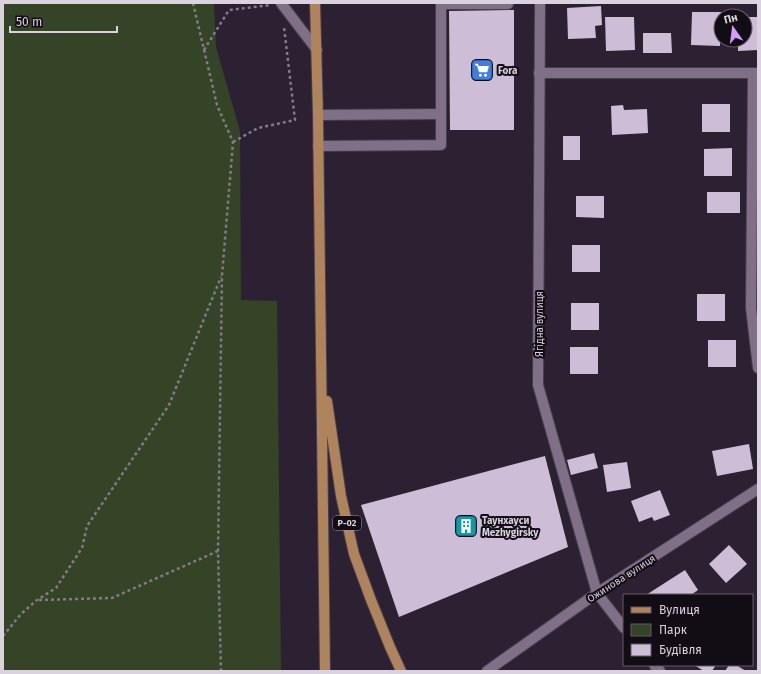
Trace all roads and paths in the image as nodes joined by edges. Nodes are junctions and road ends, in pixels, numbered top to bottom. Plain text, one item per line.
1 (193, 3) edge
2 (315, 3) edge
3 (540, 3) edge
4 (281, 4) edge
5 (508, 4) dead end
6 (204, 50) junction
7 (317, 50) junction
8 (540, 73) junction
9 (756, 73) edge
10 (441, 114) junction
11 (318, 115) junction
12 (233, 142) junction
13 (318, 146) junction
14 (222, 275) junction
15 (321, 366) junction
16 (758, 368) edge
17 (758, 489) edge
18 (218, 551) junction
19 (597, 593) junction
20 (37, 600) junction
21 (623, 627) edge
22 (3, 636) edge
23 (221, 671) edge
24 (325, 671) edge
25 (401, 671) edge
26 (487, 671) edge

1 - 6 path
2 - 7 main road, Р-02
3 - 8 street, Ягідна вулиця
4 - 6 path
4 - 7 street
4 - 12 path
5 - 10 street
6 - 12 path
7 - 11 main road, Р-02
8 - 9 street
8 - 19 street, Ягідна вулиця
9 - 16 street
10 - 11 street
10 - 13 street
11 - 13 main road, Р-02
12 - 14 path
13 - 15 main road, Р-02
14 - 18 path
14 - 20 path
15 - 24 main road, Р-02
15 - 25 main road, Р-02
17 - 19 street, Ожинова вулиця
18 - 20 path
18 - 23 path
19 - 21 street, Ягідна вулиця
19 - 26 street, Ожинова вулиця
20 - 22 path

